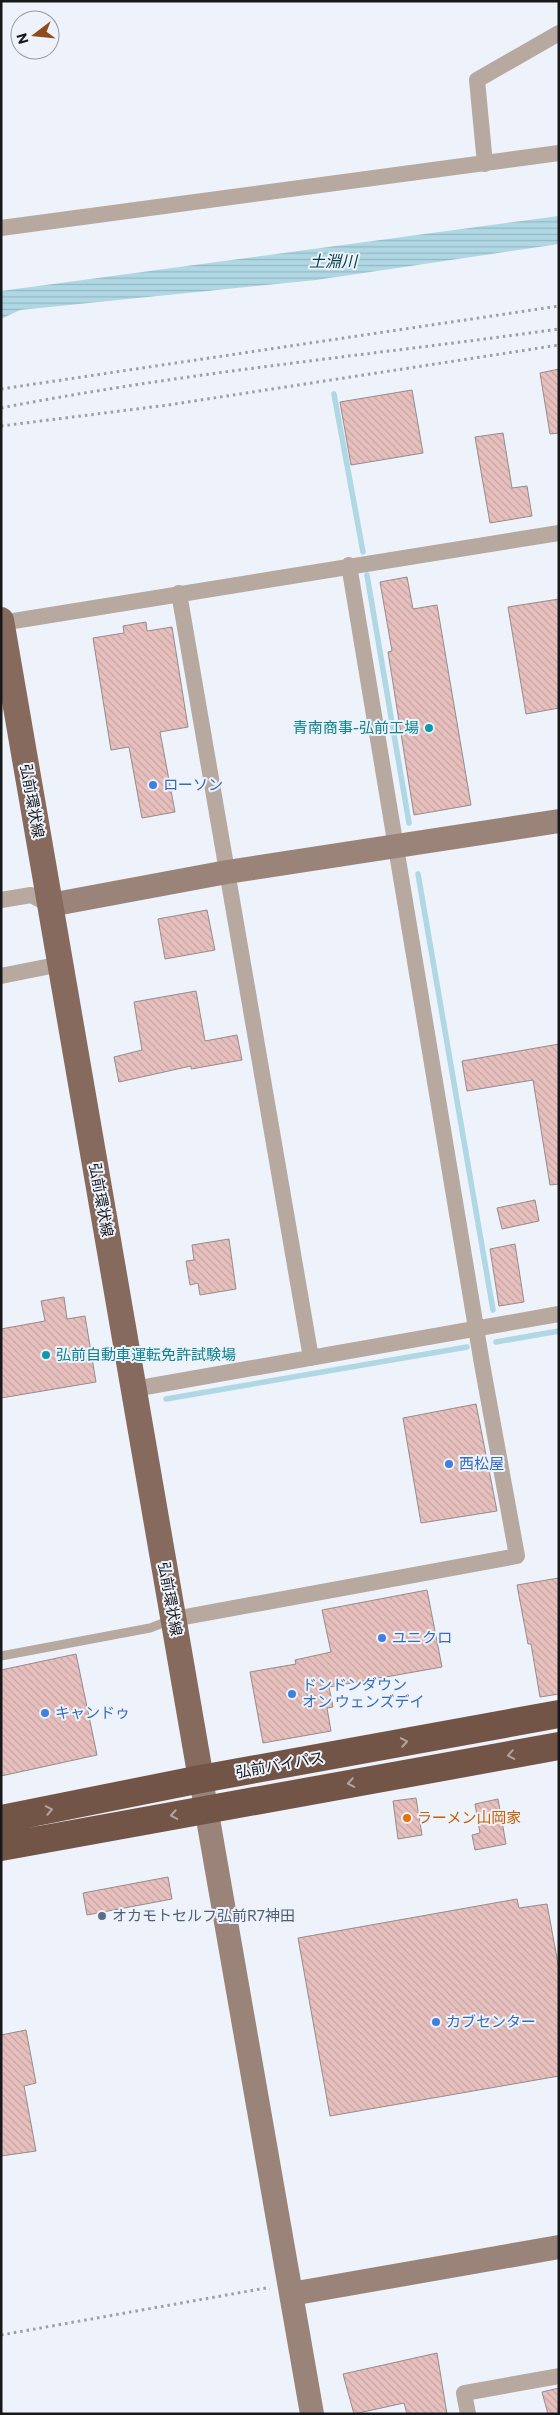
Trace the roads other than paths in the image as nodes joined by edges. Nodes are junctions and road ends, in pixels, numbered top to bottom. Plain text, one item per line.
1 (559, 33) edge
2 (559, 153) edge
3 (486, 164) junction
4 (1, 228) edge
5 (559, 533) edge
6 (349, 566) junction
7 (179, 593) junction
8 (1, 622) edge
9 (559, 822) edge
10 (396, 847) junction
11 (227, 872) junction
12 (1, 900) edge
13 (50, 905) junction
14 (61, 964) junction
15 (1, 976) edge
16 (559, 1314) edge
17 (477, 1328) junction
18 (311, 1358) junction
19 (134, 1389) junction
20 (174, 1618) junction
21 (1, 1656) edge
22 (559, 1714) edge
23 (559, 1746) edge
24 (202, 1779) junction
25 (207, 1809) junction
26 (1, 1819) edge
27 (1, 1847) edge
28 (559, 2246) edge
29 (290, 2294) junction
30 (559, 2376) edge
31 (312, 2414) edge
32 (468, 2414) edge

1 - 3 street
2 - 3 street
3 - 4 street
5 - 6 street
6 - 7 street
6 - 10 street
7 - 8 street
7 - 11 street
8 - 13 main road, 弘前環状線
9 - 10 street
10 - 11 street
10 - 17 street
11 - 13 street
11 - 18 street
12 - 13 street
13 - 14 main road, 弘前環状線
14 - 15 street
14 - 19 main road, 弘前環状線
16 - 17 street
17 - 18 street
17 - 20 street
18 - 19 street
19 - 20 main road, 弘前環状線
20 - 21 lane
20 - 24 main road, 弘前環状線
24 -> 22 highway, 弘前バイパス
23 -> 25 highway, 弘前バイパス
24 - 25 street
26 -> 24 highway, 弘前バイパス
25 -> 27 highway, 弘前バイパス
25 - 29 street
28 - 29 street
29 - 31 street
30 - 32 street

